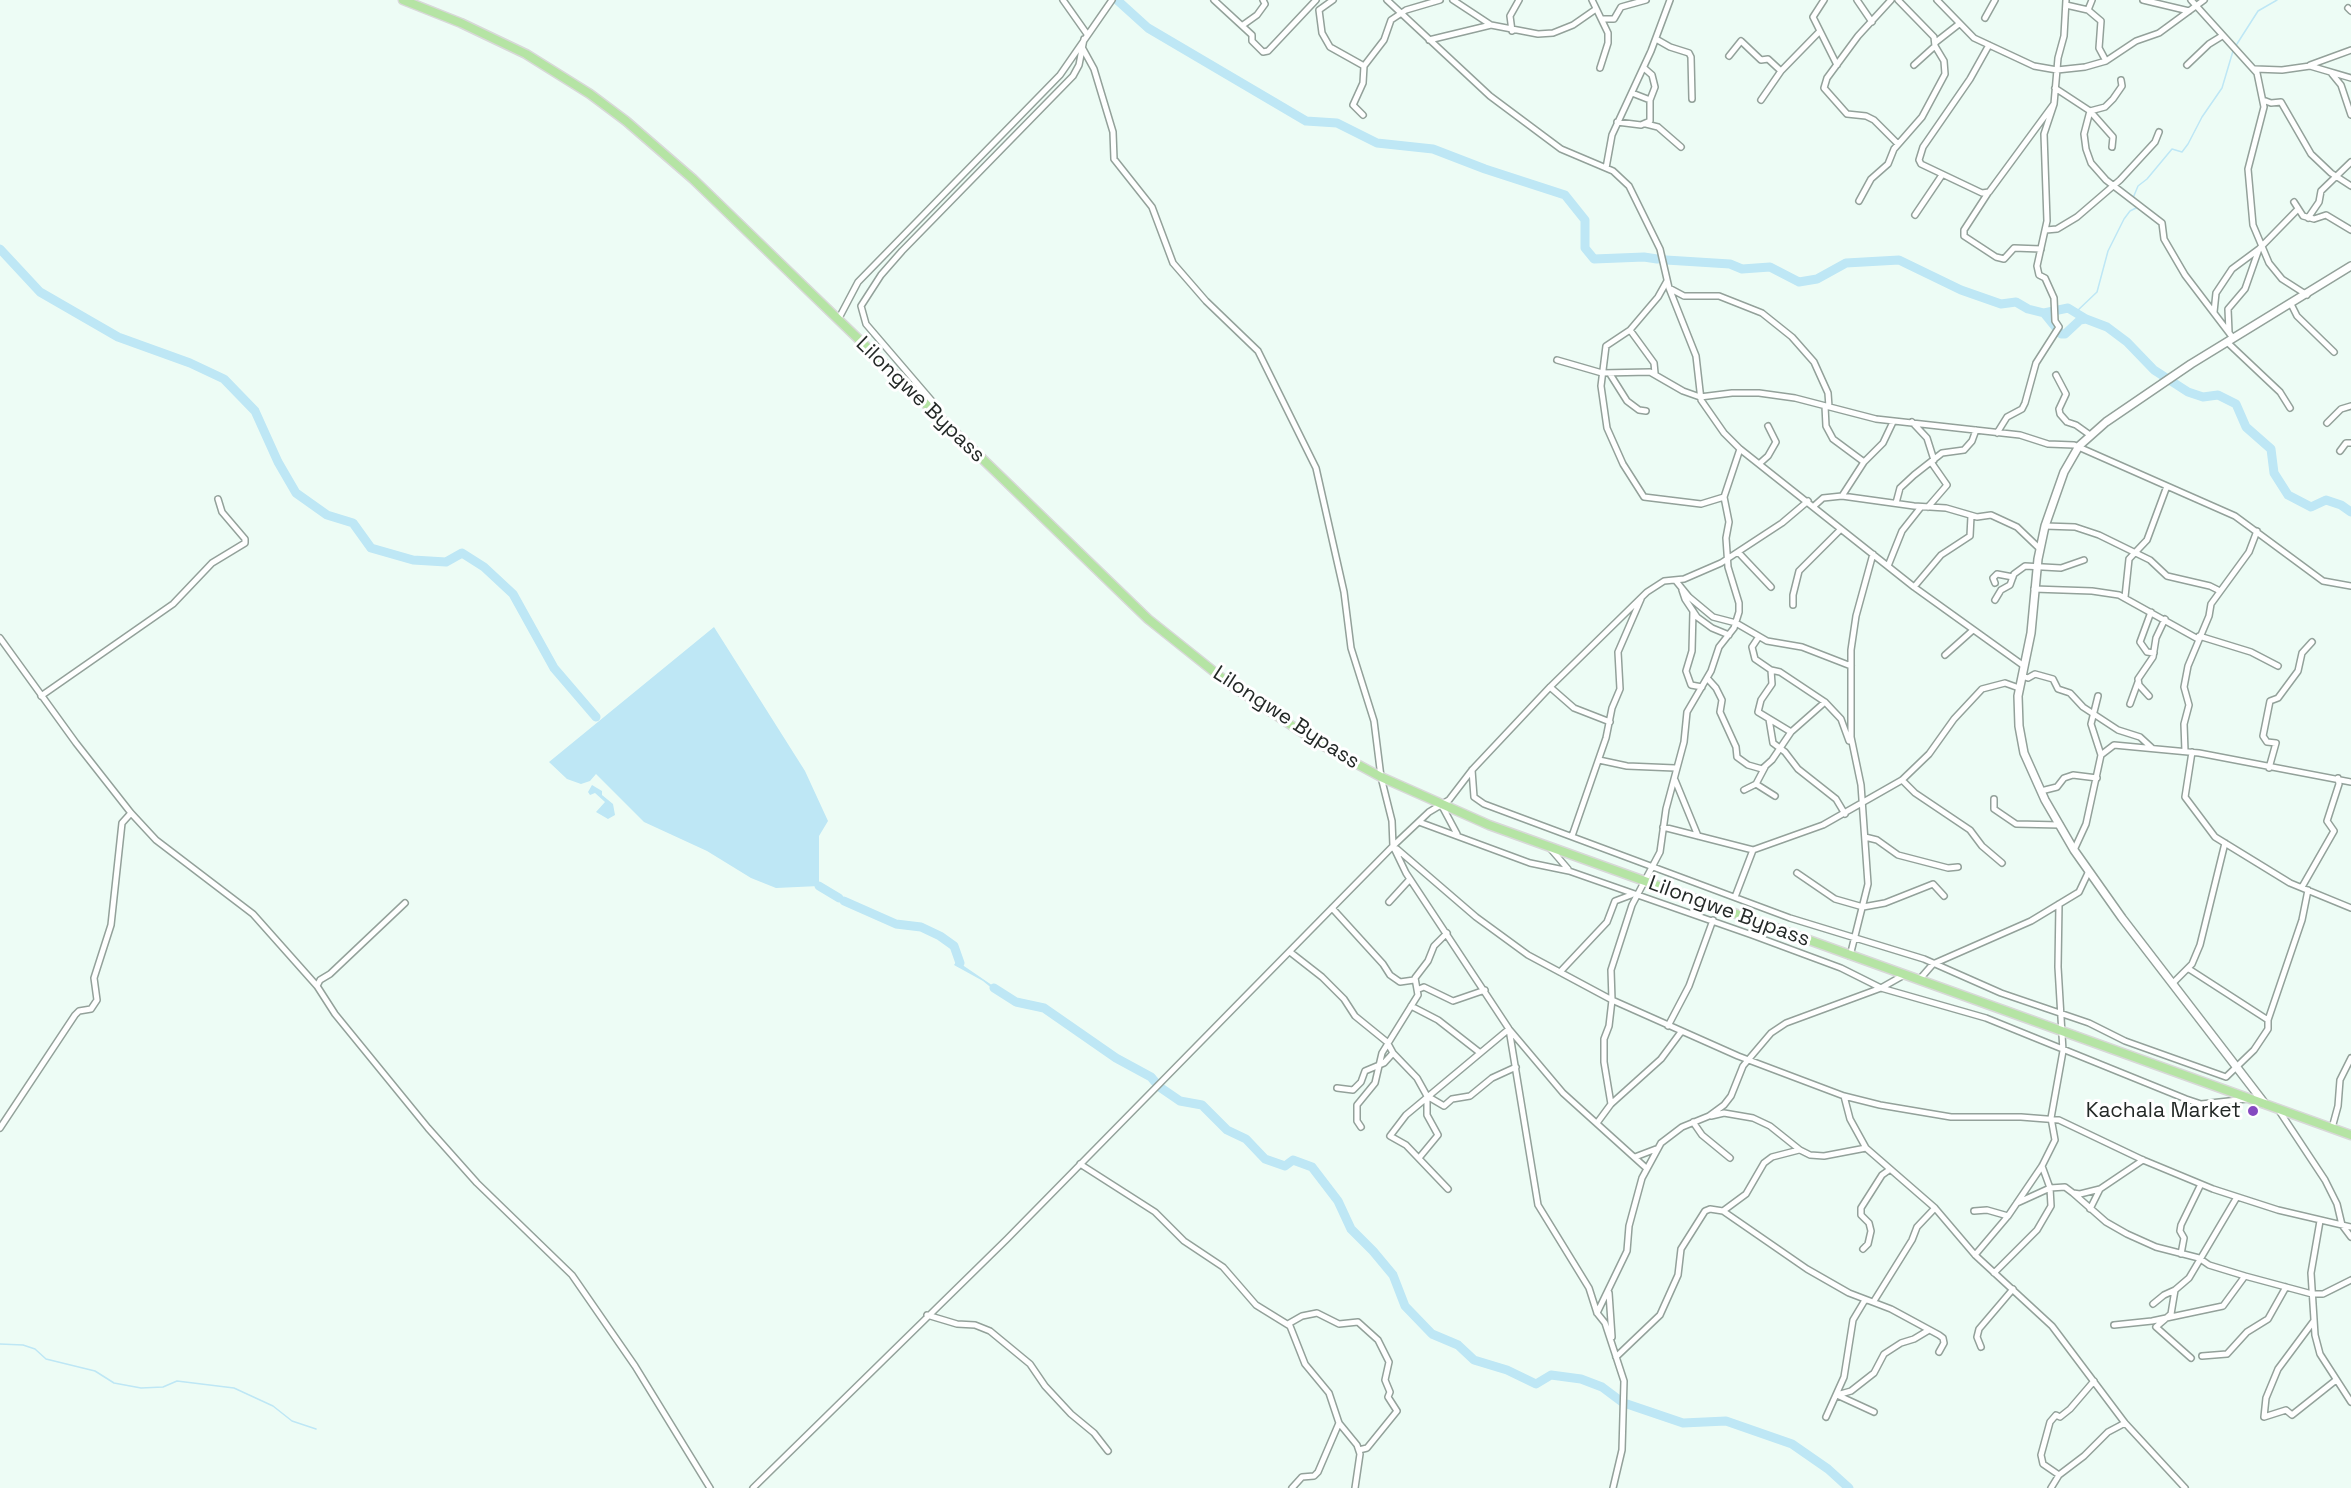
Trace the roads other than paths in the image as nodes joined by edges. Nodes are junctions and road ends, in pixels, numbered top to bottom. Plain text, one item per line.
1 (403, 0) edge
2 (1063, 0) edge
3 (1112, 0) edge
4 (1214, 0) edge
5 (1263, 0) edge
6 (1316, 0) edge
7 (1333, 0) edge
8 (1387, 0) edge
9 (1440, 0) edge
10 (1453, 0) edge
11 (1519, 0) edge
12 (1592, 0) edge
13 (1670, 0) edge
14 (1824, 0) edge
15 (1857, 0) edge
16 (1891, 0) edge
17 (1898, 0) edge
18 (1937, 0) edge
19 (1995, 0) edge
20 (2092, 0) edge
21 (2143, 0) edge
22 (2204, 0) edge
23 (1642, 1) edge
24 (2066, 3) edge
25 (2194, 3) edge
26 (1596, 9) junction
27 (2088, 10) junction
28 (2189, 10) junction
29 (1401, 13) junction
30 (1984, 18) dead end
31 (1601, 19) junction
32 (1872, 22) junction
33 (1959, 24) junction
34 (1243, 25) junction
35 (1491, 25) junction
36 (1512, 31) junction
37 (1819, 32) junction
38 (2222, 36) junction
39 (1085, 37) junction
40 (1656, 39) junction
41 (1429, 40) junction
42 (1935, 44) junction
43 (1989, 45) junction
44 (1083, 49) junction
45 (2351, 50) edge
46 (1729, 56) dead end
47 (2106, 61) junction
48 (1836, 65) junction
49 (1914, 65) dead end
50 (2187, 65) dead end
51 (1364, 66) junction
52 (2310, 66) junction
53 (1600, 68) dead end
54 (1644, 68) junction
55 (2255, 69) junction
56 (2057, 70) junction
57 (1781, 71) junction
58 (2331, 73) junction
59 (2351, 78) edge
60 (2121, 80) dead end
61 (2055, 87) junction
62 (1632, 93) junction
63 (1650, 99) junction
64 (1692, 99) dead end
65 (1761, 100) dead end
66 (2263, 100) junction
67 (2054, 104) junction
68 (2090, 111) junction
69 (1363, 115) dead end
70 (2351, 115) edge
71 (1617, 122) junction
72 (1646, 124) junction
73 (2159, 132) dead end
74 (1898, 144) junction
75 (1682, 147) dead end
76 (2112, 147) dead end
77 (2351, 162) edge
78 (1606, 168) junction
79 (1942, 175) junction
80 (2337, 177) junction
81 (2113, 185) junction
82 (2351, 186) edge
83 (1989, 192) junction
84 (1858, 201) dead end
85 (2294, 201) dead end
86 (2298, 209) junction
87 (1916, 215) dead end
88 (2308, 218) junction
89 (2046, 230) junction
90 (2351, 230) edge
91 (2260, 248) junction
92 (2042, 249) junction
93 (2351, 266) edge
94 (1667, 281) junction
95 (1669, 288) junction
96 (2307, 295) junction
97 (2291, 304) junction
98 (2214, 313) junction
99 (838, 320) junction
100 (1630, 330) junction
101 (2230, 337) junction
102 (2334, 352) dead end
103 (1557, 360) dead end
104 (1602, 373) junction
105 (1654, 373) junction
106 (1611, 374) junction
107 (2056, 375) dead end
108 (1700, 397) junction
109 (2351, 406) edge
110 (1827, 407) junction
111 (2290, 408) dead end
112 (1646, 411) dead end
113 (942, 422) junction
114 (1893, 422) junction
115 (1912, 422) junction
116 (2327, 423) dead end
117 (1768, 426) dead end
118 (1976, 430) junction
119 (1997, 433) junction
120 (2090, 435) junction
121 (2351, 443) edge
122 (2079, 447) junction
123 (1740, 448) junction
124 (2340, 451) dead end
125 (1932, 461) junction
126 (1864, 462) junction
127 (1759, 464) junction
128 (2167, 486) junction
129 (1842, 496) junction
130 (1724, 497) junction
131 (218, 499) dead end
132 (1808, 501) junction
133 (1896, 503) junction
134 (1814, 506) junction
135 (1921, 507) junction
136 (1928, 507) junction
137 (1971, 516) junction
138 (2045, 526) junction
139 (1840, 529) junction
140 (2258, 531) junction
141 (2040, 549) junction
142 (1738, 552) junction
143 (2134, 553) junction
144 (1873, 554) junction
145 (1727, 559) junction
146 (2084, 560) dead end
147 (1888, 566) junction
148 (2037, 568) junction
149 (2013, 577) junction
150 (1676, 581) junction
151 (1995, 583) dead end
152 (2351, 586) edge
153 (1771, 587) dead end
154 (1914, 587) junction
155 (1682, 589) junction
156 (2034, 589) junction
157 (2220, 591) junction
158 (1642, 596) junction
159 (2125, 597) junction
160 (1995, 600) dead end
161 (1794, 605) dead end
162 (1693, 611) junction
163 (2151, 612) junction
164 (2165, 620) junction
165 (1736, 623) junction
166 (1973, 630) junction
167 (1729, 635) junction
168 (0, 638) edge
169 (1758, 638) junction
170 (2198, 638) junction
171 (2312, 642) dead end
172 (2154, 653) junction
173 (1945, 655) dead end
174 (1851, 666) junction
175 (2024, 666) junction
176 (2278, 666) dead end
177 (1771, 670) junction
178 (2022, 676) junction
179 (1707, 678) junction
180 (2138, 682) junction
181 (1550, 687) junction
182 (1702, 687) junction
183 (2019, 688) junction
184 (41, 696) junction
185 (2097, 696) dead end
186 (2149, 696) dead end
187 (1825, 702) junction
188 (2130, 704) dead end
189 (2093, 714) junction
190 (1769, 719) junction
191 (1610, 722) junction
192 (2118, 730) junction
193 (1791, 732) junction
194 (2118, 745) junction
195 (1853, 748) junction
196 (2152, 748) junction
197 (1781, 749) junction
198 (2185, 751) junction
199 (2192, 752) junction
200 (2101, 755) junction
201 (1599, 760) junction
202 (1765, 767) junction
203 (1675, 768) junction
204 (2270, 768) junction
205 (1472, 770) junction
206 (1381, 777) junction
207 (2097, 778) junction
208 (2338, 778) junction
209 (1674, 779) junction
210 (1902, 780) junction
211 (2351, 782) edge
212 (1756, 784) junction
213 (1744, 790) dead end
214 (2041, 791) junction
215 (1775, 796) dead end
216 (1994, 799) dead end
217 (1863, 802) junction
218 (1442, 806) junction
219 (131, 813) junction
220 (1845, 814) junction
221 (1419, 822) junction
222 (2060, 825) junction
223 (1663, 826) junction
224 (1457, 834) junction
225 (1572, 836) junction
226 (1698, 836) junction
227 (1865, 837) junction
228 (2225, 843) junction
229 (1393, 846) junction
230 (1548, 846) junction
231 (1753, 850) junction
232 (2074, 850) junction
233 (2002, 863) dead end
234 (1652, 865) junction
235 (1958, 867) dead end
236 (1569, 871) junction
237 (1797, 873) dead end
238 (2088, 873) junction
239 (1410, 879) junction
240 (1642, 881) junction
241 (2305, 889) junction
242 (1636, 895) junction
243 (1944, 896) dead end
244 (1735, 897) junction
245 (1389, 902) dead end
246 (405, 903) dead end
247 (2059, 904) junction
248 (1863, 907) junction
249 (1332, 908) junction
250 (2351, 908) edge
251 (1713, 921) junction
252 (1447, 933) junction
253 (1854, 939) junction
254 (1290, 952) junction
255 (1850, 956) junction
256 (1933, 964) junction
257 (2189, 969) junction
258 (1560, 972) junction
259 (1904, 975) junction
260 (1919, 980) junction
261 (1414, 981) junction
262 (2173, 983) junction
263 (317, 986) junction
264 (1881, 988) junction
265 (1419, 989) junction
266 (1485, 990) junction
267 (1612, 1000) junction
268 (1412, 1006) junction
269 (2062, 1014) junction
270 (2268, 1020) junction
271 (1668, 1026) junction
272 (1509, 1029) junction
273 (1681, 1032) junction
274 (2063, 1032) junction
275 (1387, 1042) junction
276 (2063, 1051) junction
277 (1479, 1052) junction
278 (1393, 1053) junction
279 (2351, 1058) edge
280 (1750, 1060) junction
281 (1378, 1065) junction
282 (1516, 1067) junction
283 (2239, 1067) junction
284 (1337, 1088) dead end
285 (1427, 1096) junction
286 (1844, 1096) junction
287 (2249, 1099) junction
288 (1611, 1104) junction
289 (2266, 1106) junction
290 (2278, 1109) junction
291 (1709, 1116) junction
292 (2051, 1118) junction
293 (1692, 1122) junction
294 (1597, 1123) junction
295 (1361, 1127) dead end
296 (0, 1128) edge
297 (2332, 1128) junction
298 (2351, 1134) edge
299 (1866, 1148) junction
300 (1656, 1149) junction
301 (1800, 1150) junction
302 (1635, 1157) junction
303 (1419, 1158) junction
304 (1730, 1158) dead end
305 (2143, 1160) junction
306 (1080, 1164) junction
307 (2042, 1166) junction
308 (1645, 1167) junction
309 (1889, 1170) junction
310 (2201, 1184) junction
311 (2050, 1188) junction
312 (2100, 1189) junction
313 (1448, 1190) dead end
314 (2073, 1193) junction
315 (2237, 1197) junction
316 (2017, 1203) junction
317 (1935, 1208) junction
318 (2090, 1209) junction
319 (1723, 1211) junction
320 (1974, 1211) dead end
321 (2008, 1216) junction
322 (2320, 1221) junction
323 (2342, 1225) junction
324 (2351, 1227) edge
325 (2351, 1237) edge
326 (1863, 1249) dead end
327 (2181, 1254) junction
328 (1975, 1255) junction
329 (2199, 1258) junction
330 (1994, 1273) junction
331 (2245, 1276) junction
332 (2351, 1280) edge
333 (2286, 1287) junction
334 (2013, 1289) junction
335 (1609, 1290) junction
336 (2175, 1290) junction
337 (2312, 1294) junction
338 (1865, 1300) junction
339 (1874, 1301) junction
340 (2153, 1304) dead end
341 (1597, 1313) junction
342 (927, 1315) junction
343 (2166, 1318) junction
344 (2313, 1322) junction
345 (1288, 1324) junction
346 (2114, 1325) dead end
347 (1929, 1330) junction
348 (1981, 1347) dead end
349 (1939, 1352) dead end
350 (2202, 1356) dead end
351 (1616, 1357) junction
352 (2191, 1358) dead end
353 (2336, 1380) junction
354 (2094, 1381) junction
355 (1837, 1395) junction
356 (2351, 1402) edge
357 (1874, 1412) dead end
358 (1827, 1417) dead end
359 (1340, 1423) junction
360 (2125, 1423) junction
361 (1359, 1449) junction
362 (1108, 1451) dead end
363 (2059, 1475) junction
364 (710, 1488) edge
365 (753, 1488) edge
366 (1292, 1488) edge
367 (1355, 1488) edge
368 (1613, 1488) edge
369 (2051, 1488) edge
370 (2185, 1488) edge

1 - 99 main road, Lilongwe Bypass
2 - 39 street
3 - 39 street
4 - 34 street
5 - 34 street
6 - 34 street
7 - 51 street
8 - 29 street
9 - 29 street
10 - 35 street
11 - 36 street
12 - 26 street
13 - 40 street
14 - 37 street
15 - 32 street
16 - 32 street
17 - 42 street
18 - 33 street
19 - 30 street
20 - 27 street
21 - 28 street
22 - 25 street
23 - 31 street
24 - 27 street
24 - 56 street
25 - 28 street
25 - 38 street
26 - 31 street
26 - 36 street
27 - 47 street
28 - 47 street
29 - 41 street
29 - 51 street
31 - 53 street
32 - 48 street
33 - 42 street
33 - 43 street
35 - 36 street
35 - 41 street
37 - 48 street
37 - 57 street
38 - 50 street
38 - 55 street
39 - 44 street
39 - 99 street
40 - 54 street
40 - 64 street
41 - 78 street
42 - 49 street
42 - 74 street
43 - 56 street
43 - 79 street
44 - 113 street
44 - 206 street
45 - 52 street
46 - 57 street
47 - 56 street
48 - 74 street
51 - 69 street
52 - 55 street
52 - 58 street
54 - 62 street
54 - 63 street
55 - 66 street
56 - 61 street
57 - 65 street
58 - 59 street
58 - 70 street
60 - 68 street
61 - 67 street
61 - 68 street
62 - 63 street
62 - 71 street
63 - 72 street
66 - 80 street
66 - 91 street
67 - 83 street
67 - 89 street
68 - 76 street
68 - 81 street
71 - 72 street
71 - 78 street
72 - 75 street
73 - 81 street
74 - 84 street
77 - 80 street
78 - 94 street
79 - 83 street
79 - 87 street
80 - 82 street
80 - 88 street
81 - 89 street
81 - 98 street
83 - 92 street
85 - 86 street
86 - 88 street
86 - 91 street
88 - 90 street
89 - 92 street
91 - 96 street
91 - 98 street
91 - 101 street
92 - 119 street
93 - 96 street
94 - 95 street
94 - 100 street
95 - 108 street
95 - 110 street
96 - 97 street
97 - 101 street
97 - 102 street
98 - 101 street
99 - 113 main road, Lilongwe Bypass
100 - 104 street
100 - 105 street
101 - 111 street
101 - 120 street
103 - 104 street
104 - 106 street
104 - 130 street
105 - 106 street
105 - 108 street
106 - 112 street
107 - 120 street
108 - 110 street
108 - 123 street
109 - 116 street
110 - 114 street
110 - 126 street
113 - 206 main road, Lilongwe Bypass
114 - 115 street
114 - 126 street
115 - 118 street
115 - 125 street
117 - 127 street
118 - 119 street
118 - 125 street
119 - 122 street
120 - 122 street
121 - 124 street
122 - 128 street
122 - 138 street
123 - 127 street
123 - 130 street
125 - 133 street
125 - 136 street
126 - 129 street
127 - 132 street
128 - 140 street
128 - 143 street
129 - 133 street
129 - 134 street
130 - 145 street
131 - 184 street
132 - 134 street
132 - 142 street
133 - 135 street
134 - 139 street
135 - 136 street
135 - 147 street
136 - 137 street
137 - 141 street
137 - 154 street
138 - 141 street
138 - 143 street
139 - 144 street
139 - 161 street
140 - 152 street
140 - 157 street
141 - 148 street
142 - 145 street
142 - 153 street
143 - 157 street
143 - 159 street
144 - 147 street
144 - 174 street
145 - 150 street
145 - 165 street
146 - 148 street
147 - 154 street
148 - 149 street
148 - 156 street
149 - 151 street
149 - 160 street
150 - 155 street
150 - 158 street
154 - 166 street
155 - 162 street
155 - 165 street
156 - 159 street
156 - 175 street
157 - 170 street
158 - 181 street
158 - 191 street
159 - 163 street
162 - 167 street
162 - 182 street
163 - 164 street
163 - 172 street
164 - 170 street
164 - 172 street
165 - 167 street
165 - 169 street
166 - 173 street
166 - 175 street
167 - 179 street
168 - 184 street
169 - 174 street
169 - 177 street
170 - 176 street
170 - 198 street
171 - 204 street
172 - 180 street
174 - 195 street
175 - 178 street
177 - 187 street
177 - 190 street
178 - 183 street
178 - 189 street
179 - 182 street
179 - 202 street
180 - 186 street
180 - 188 street
181 - 191 street
181 - 205 street
182 - 203 street
183 - 210 street
183 - 214 street
184 - 219 street
185 - 189 street
187 - 193 street
187 - 195 street
189 - 192 street
189 - 200 street
190 - 193 street
190 - 197 street
191 - 201 street
192 - 194 street
192 - 196 street
193 - 197 street
194 - 196 street
194 - 200 street
195 - 217 street
196 - 198 street
197 - 202 street
197 - 220 street
198 - 199 street
199 - 204 street
199 - 228 street
200 - 207 street
201 - 203 street
201 - 225 street
202 - 212 street
203 - 209 street
204 - 208 street
205 - 218 street
205 - 225 street
206 - 218 main road, Lilongwe Bypass
206 - 229 street
207 - 214 street
207 - 232 street
208 - 211 street
208 - 241 street
209 - 223 street
209 - 226 street
210 - 217 street
210 - 233 street
212 - 213 street
212 - 215 street
214 - 222 street
216 - 222 street
217 - 220 street
217 - 227 street
218 - 221 street
218 - 224 street
218 - 230 main road, Lilongwe Bypass
219 - 263 street
219 - 296 street
220 - 231 street
221 - 224 street
221 - 229 street
222 - 232 street
223 - 226 street
223 - 234 street
224 - 236 street
225 - 234 street
226 - 231 street
227 - 235 street
227 - 248 street
228 - 241 street
228 - 257 street
229 - 239 street
229 - 249 street
229 - 258 street
230 - 236 street
230 - 240 main road, Lilongwe Bypass
231 - 244 street
232 - 238 street
234 - 240 street
234 - 244 street
236 - 242 street
237 - 248 street
238 - 247 street
238 - 262 street
239 - 245 street
239 - 252 street
240 - 242 street
240 - 255 main road, Lilongwe Bypass
241 - 250 street
241 - 270 street
242 - 251 street
242 - 258 street
242 - 267 street
243 - 248 street
244 - 253 street
246 - 263 street
247 - 256 street
247 - 269 street
248 - 253 street
249 - 254 street
249 - 261 street
251 - 264 street
251 - 271 street
252 - 261 street
252 - 266 street
253 - 255 street
253 - 256 street
254 - 275 street
254 - 306 street
255 - 259 main road, Lilongwe Bypass
256 - 260 street
256 - 269 street
257 - 262 street
257 - 270 street
258 - 267 street
259 - 260 main road, Lilongwe Bypass
259 - 264 street
260 - 274 main road, Lilongwe Bypass
261 - 265 street
262 - 283 street
263 - 364 street
264 - 276 street
264 - 280 street
265 - 266 street
265 - 268 street
266 - 272 street
267 - 271 street
267 - 288 street
268 - 275 street
268 - 277 street
269 - 274 street
269 - 283 street
270 - 283 street
271 - 273 street
272 - 277 street
272 - 282 street
272 - 294 street
273 - 280 street
273 - 288 street
274 - 276 street
274 - 287 main road, Lilongwe Bypass
275 - 278 street
275 - 281 street
276 - 287 street
276 - 292 street
277 - 285 street
278 - 281 street
278 - 285 street
279 - 297 street
280 - 286 street
280 - 291 street
281 - 284 street
281 - 295 street
282 - 285 street
282 - 341 street
283 - 289 street
285 - 303 street
285 - 303 street
286 - 292 street
286 - 299 street
287 - 289 main road, Lilongwe Bypass
288 - 294 street
289 - 290 main road, Lilongwe Bypass
290 - 297 main road, Lilongwe Bypass
290 - 323 street
291 - 293 street
291 - 301 street
292 - 305 street
292 - 307 street
293 - 300 street
293 - 304 street
294 - 302 street
297 - 298 main road, Lilongwe Bypass
299 - 301 street
299 - 309 street
300 - 302 street
300 - 308 street
301 - 319 street
302 - 308 street
303 - 313 street
305 - 310 street
305 - 312 street
306 - 342 street
306 - 345 street
307 - 311 street
307 - 316 street
308 - 335 street
309 - 317 street
309 - 326 street
310 - 315 street
310 - 327 street
311 - 314 street
311 - 316 street
311 - 330 street
312 - 314 street
312 - 318 street
314 - 318 street
315 - 322 street
315 - 329 street
316 - 321 street
317 - 328 street
317 - 339 street
318 - 327 street
319 - 338 street
319 - 351 street
320 - 321 street
321 - 328 street
322 - 323 street
322 - 337 street
323 - 324 street
323 - 325 street
327 - 329 street
328 - 330 street
329 - 331 street
329 - 336 street
330 - 334 street
331 - 333 street
331 - 343 street
332 - 337 street
333 - 337 street
333 - 350 street
334 - 348 street
334 - 354 street
335 - 341 street
335 - 351 street
336 - 340 street
336 - 343 street
337 - 344 street
338 - 339 street
338 - 355 street
339 - 347 street
341 - 351 street
342 - 362 street
342 - 365 street
343 - 346 street
343 - 352 street
344 - 353 street
344 - 353 street
345 - 359 street
345 - 361 street
347 - 349 street
347 - 355 street
351 - 368 street
353 - 356 street
354 - 360 street
354 - 363 street
355 - 357 street
355 - 358 street
359 - 361 street
359 - 366 street
360 - 363 street
360 - 370 street
361 - 367 street
363 - 369 street

